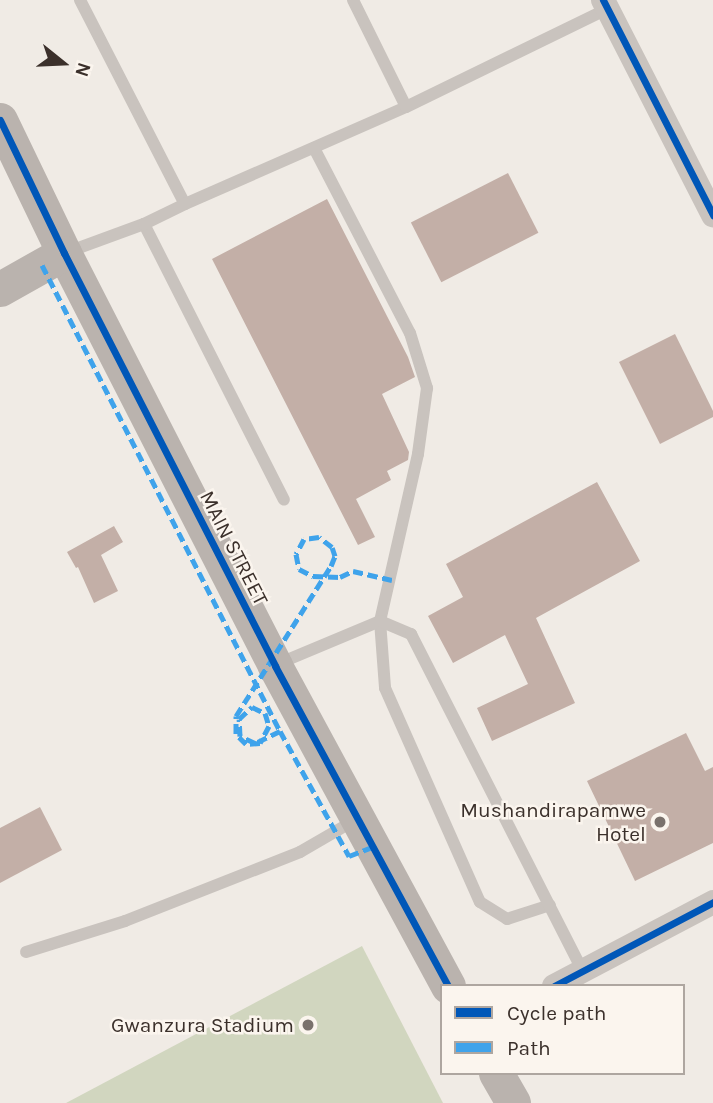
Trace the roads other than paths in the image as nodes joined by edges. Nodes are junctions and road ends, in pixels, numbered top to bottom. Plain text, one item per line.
1 (80, 0) edge
2 (352, 0) edge
3 (605, 5) edge
4 (406, 107) junction
5 (0, 120) edge
6 (314, 148) junction
7 (185, 204) junction
8 (713, 215) edge
9 (144, 224) junction
10 (64, 253) junction
11 (0, 289) edge
12 (284, 500) dead end
13 (380, 621) junction
14 (275, 666) junction
15 (358, 819) junction
16 (713, 902) edge
17 (550, 905) junction
18 (26, 952) dead end
19 (582, 969) junction
20 (448, 984) edge
21 (557, 984) edge
22 (497, 1075) edge
23 (513, 1103) edge

1 - 7 lane
2 - 4 lane
3 - 4 lane
3 - 8 street
4 - 6 lane
5 - 10 street, MAIN STREET
6 - 7 lane
6 - 13 lane
7 - 9 lane
9 - 10 lane
9 - 12 lane
10 - 11 street
10 - 14 street, MAIN STREET
13 - 14 lane
13 - 17 lane
13 - 17 lane
14 - 15 street, MAIN STREET
15 - 18 lane
15 - 20 street, MAIN STREET
16 - 19 street
17 - 19 lane
19 - 21 street
22 - 23 street

